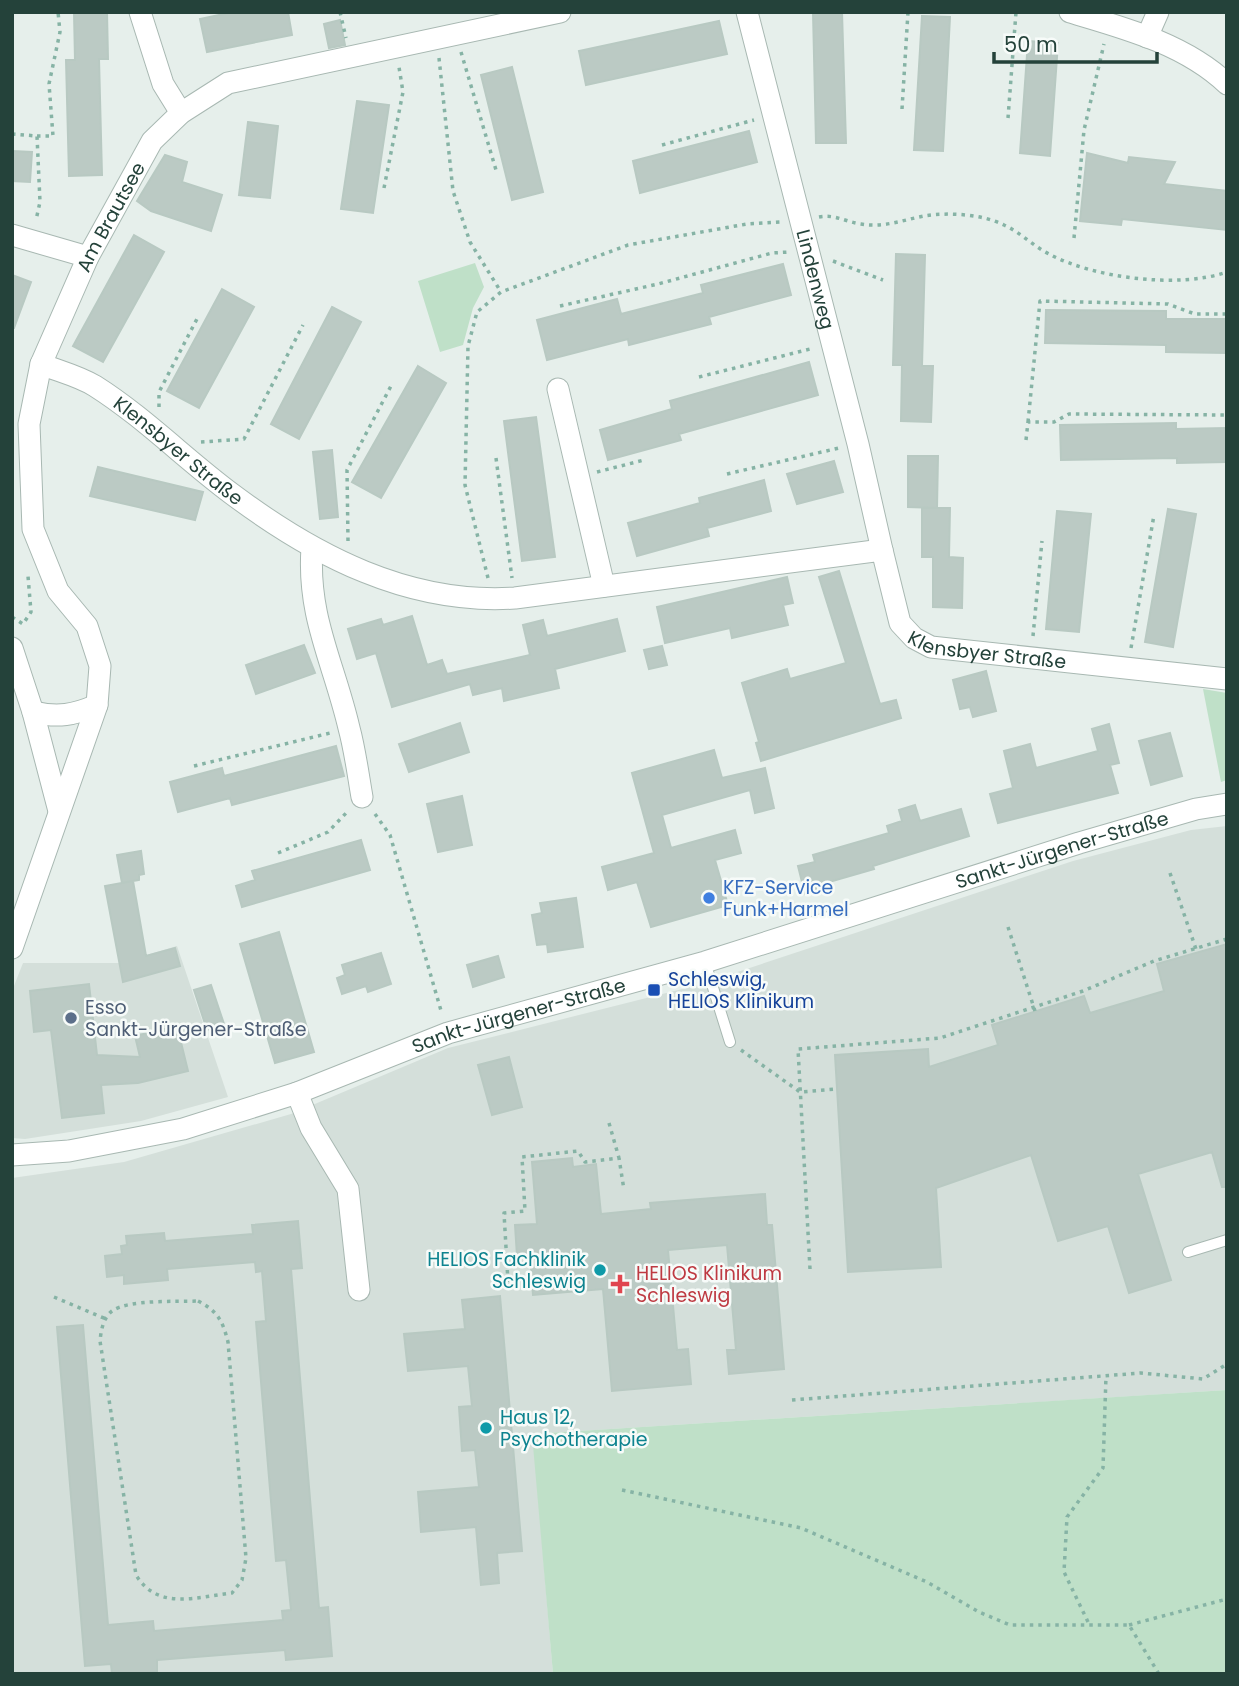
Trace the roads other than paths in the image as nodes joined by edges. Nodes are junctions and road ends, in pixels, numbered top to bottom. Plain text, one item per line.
1 (140, 12) edge
2 (747, 12) edge
3 (1070, 12) edge
4 (1158, 12) edge
5 (551, 13) edge
6 (1147, 37) junction
7 (1227, 84) edge
8 (181, 113) junction
9 (22, 238) edge
10 (88, 257) junction
11 (41, 364) junction
12 (558, 389) dead end
13 (312, 548) junction
14 (882, 550) junction
15 (604, 586) junction
16 (12, 648) edge
17 (1227, 679) edge
18 (97, 705) junction
19 (33, 712) junction
20 (362, 797) road end
21 (1227, 804) edge
22 (59, 811) junction
23 (12, 948) edge
24 (705, 962) junction
25 (730, 1042) road end
26 (297, 1093) junction
27 (12, 1155) edge
28 (1227, 1240) edge
29 (1188, 1252) dead end
30 (359, 1290) dead end

1 - 8 street
2 - 14 street, Lindenweg
3 - 6 street
4 - 6 street
5 - 8 street, Am Brautsee
6 - 7 street
8 - 10 street, Am Brautsee
9 - 10 street
10 - 11 street, Am Brautsee
11 - 13 street, Klensbyer Straße
11 - 18 street, Am Brautsee
12 - 15 street
13 - 15 street, Klensbyer Straße
13 - 20 street
14 - 15 street, Klensbyer Straße
14 - 17 street, Klensbyer Straße
16 - 19 street
18 - 19 street
18 - 22 street, Am Brautsee
19 - 22 street
21 - 24 street, Sankt-Jürgener-Straße
22 - 23 street, Am Brautsee
24 - 25 lane
24 - 26 street, Sankt-Jürgener-Straße
26 - 27 street, Sankt-Jürgener-Straße
26 - 30 street
28 - 29 lane

